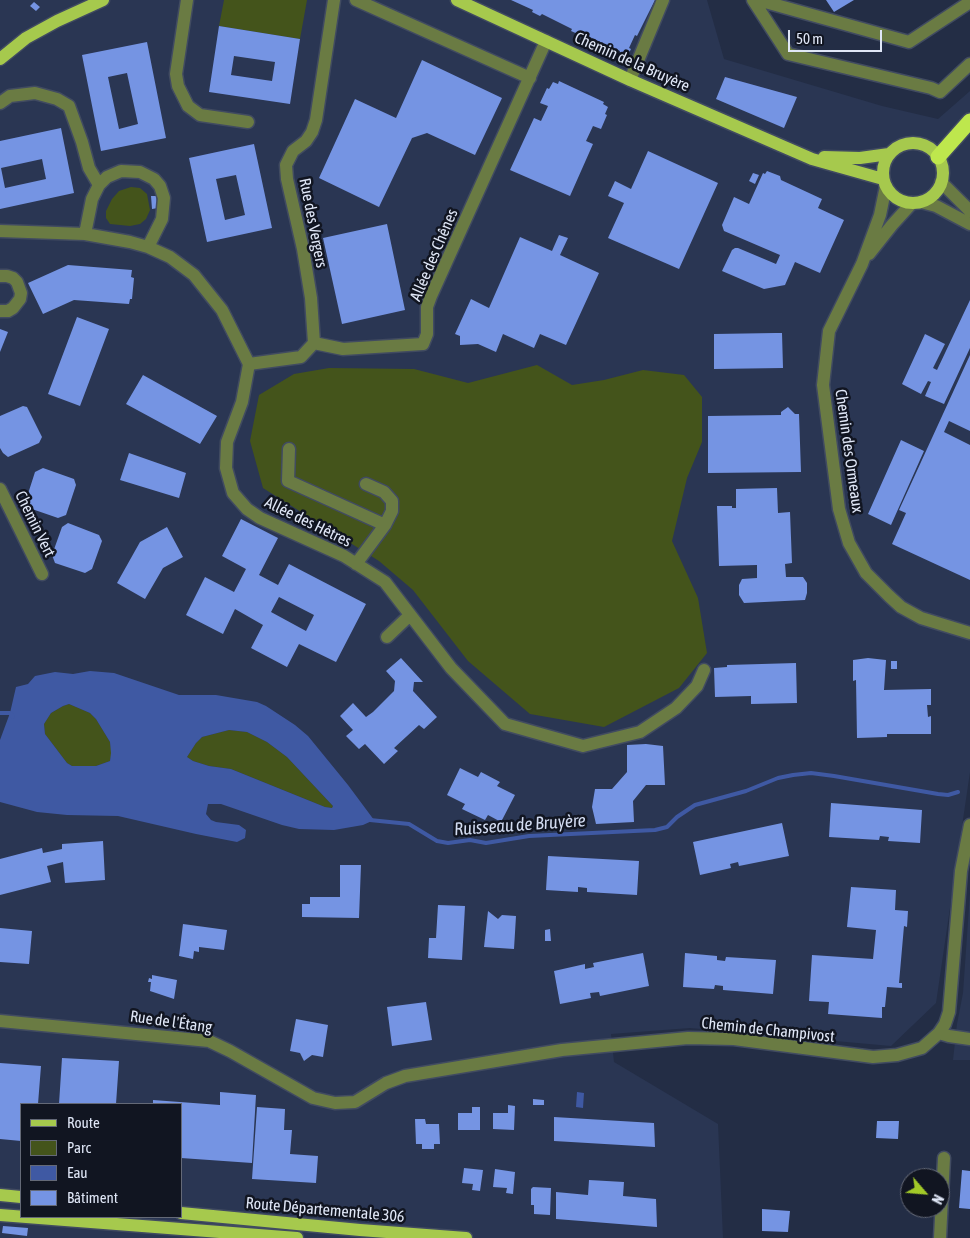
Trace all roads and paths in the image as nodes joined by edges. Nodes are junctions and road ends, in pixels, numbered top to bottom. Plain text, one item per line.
1 (104, 0) edge
2 (187, 0) edge
3 (334, 0) edge
4 (356, 0) edge
5 (458, 0) edge
6 (663, 0) edge
7 (753, 0) edge
8 (758, 0) edge
9 (771, 2) edge
10 (970, 2) edge
11 (546, 42) junction
12 (0, 59) edge
13 (970, 64) edge
14 (530, 78) junction
15 (630, 80) junction
16 (0, 103) edge
17 (970, 121) edge
18 (248, 122) dead end
19 (795, 152) junction
20 (889, 154) junction
21 (938, 157) junction
22 (942, 182) junction
23 (884, 183) junction
24 (99, 185) junction
25 (916, 203) junction
26 (970, 211) edge
27 (970, 224) edge
28 (0, 234) edge
29 (85, 234) junction
30 (148, 246) junction
31 (862, 264) junction
32 (0, 276) edge
33 (0, 311) edge
34 (314, 343) junction
35 (249, 364) junction
36 (289, 449) dead end
37 (366, 484) dead end
38 (1, 492) edge
39 (385, 526) junction
40 (356, 564) junction
41 (42, 574) dead end
42 (410, 615) junction
43 (921, 618) junction
44 (970, 624) edge
45 (970, 633) edge
46 (387, 637) dead end
47 (704, 670) dead end
48 (970, 825) edge
49 (0, 1020) edge
50 (939, 1033) junction
51 (970, 1038) edge
52 (354, 1102) joint
53 (944, 1158) dead end
54 (0, 1195) edge
55 (20, 1197) edge
56 (182, 1213) edge
57 (0, 1216) edge
58 (20, 1218) edge
59 (22, 1218) edge
60 (194, 1234) edge
61 (297, 1238) edge
62 (466, 1238) edge
63 (940, 1238) edge

1 - 12 main road
2 - 18 street
3 - 34 street, Rue des Vergers
4 - 14 street
5 - 11 main road, Chemin de la Bruyère
6 - 15 street
7 - 13 street
8 - 9 street
9 - 10 street
11 - 14 street, Allée des Chênes
11 - 15 main road, Chemin de la Bruyère
14 - 34 street, Allée des Chênes
15 - 19 main road, Chemin de la Bruyère
16 - 24 street
17 - 21 highway
19 - 20 main road, Chemin de la Bruyère
19 - 23 main road, Chemin de la Bruyère
20 - 21 main road, Chemin de la Bruyère
20 - 23 main road
21 - 22 main road
22 - 25 main road
22 - 26 street
23 - 25 main road, Chemin de la Bruyère
23 - 31 street, Chemin des Ormeaux
24 - 29 street
24 - 30 street
25 - 27 street, Chemin de la Bruyère
25 - 31 street, Chemin des Ormeaux
28 - 29 street
29 - 30 street
30 - 35 street
31 - 43 street, Chemin des Ormeaux
32 - 33 street
34 - 35 street
35 - 40 street, Allée des Hêtres
36 - 39 street
37 - 39 street
38 - 41 street, Chemin Vert
39 - 40 street
40 - 42 street, Allée des Hêtres
42 - 46 street
42 - 47 street, Allée des Hêtres
43 - 44 street, Chemin des Ormeaux
43 - 45 street, Chemin des Ormeaux
48 - 50 street, Chemin de Champivost
49 - 52 street, Rue de l'Étang
50 - 51 street
50 - 52 street, Chemin de Champivost
53 - 63 street
54 - 55 main road
56 - 62 main road, Route Départementale 306
57 - 58 main road, Route Départementale 306
59 - 60 main road, Route Départementale 306
60 - 61 main road, Route Départementale 306

